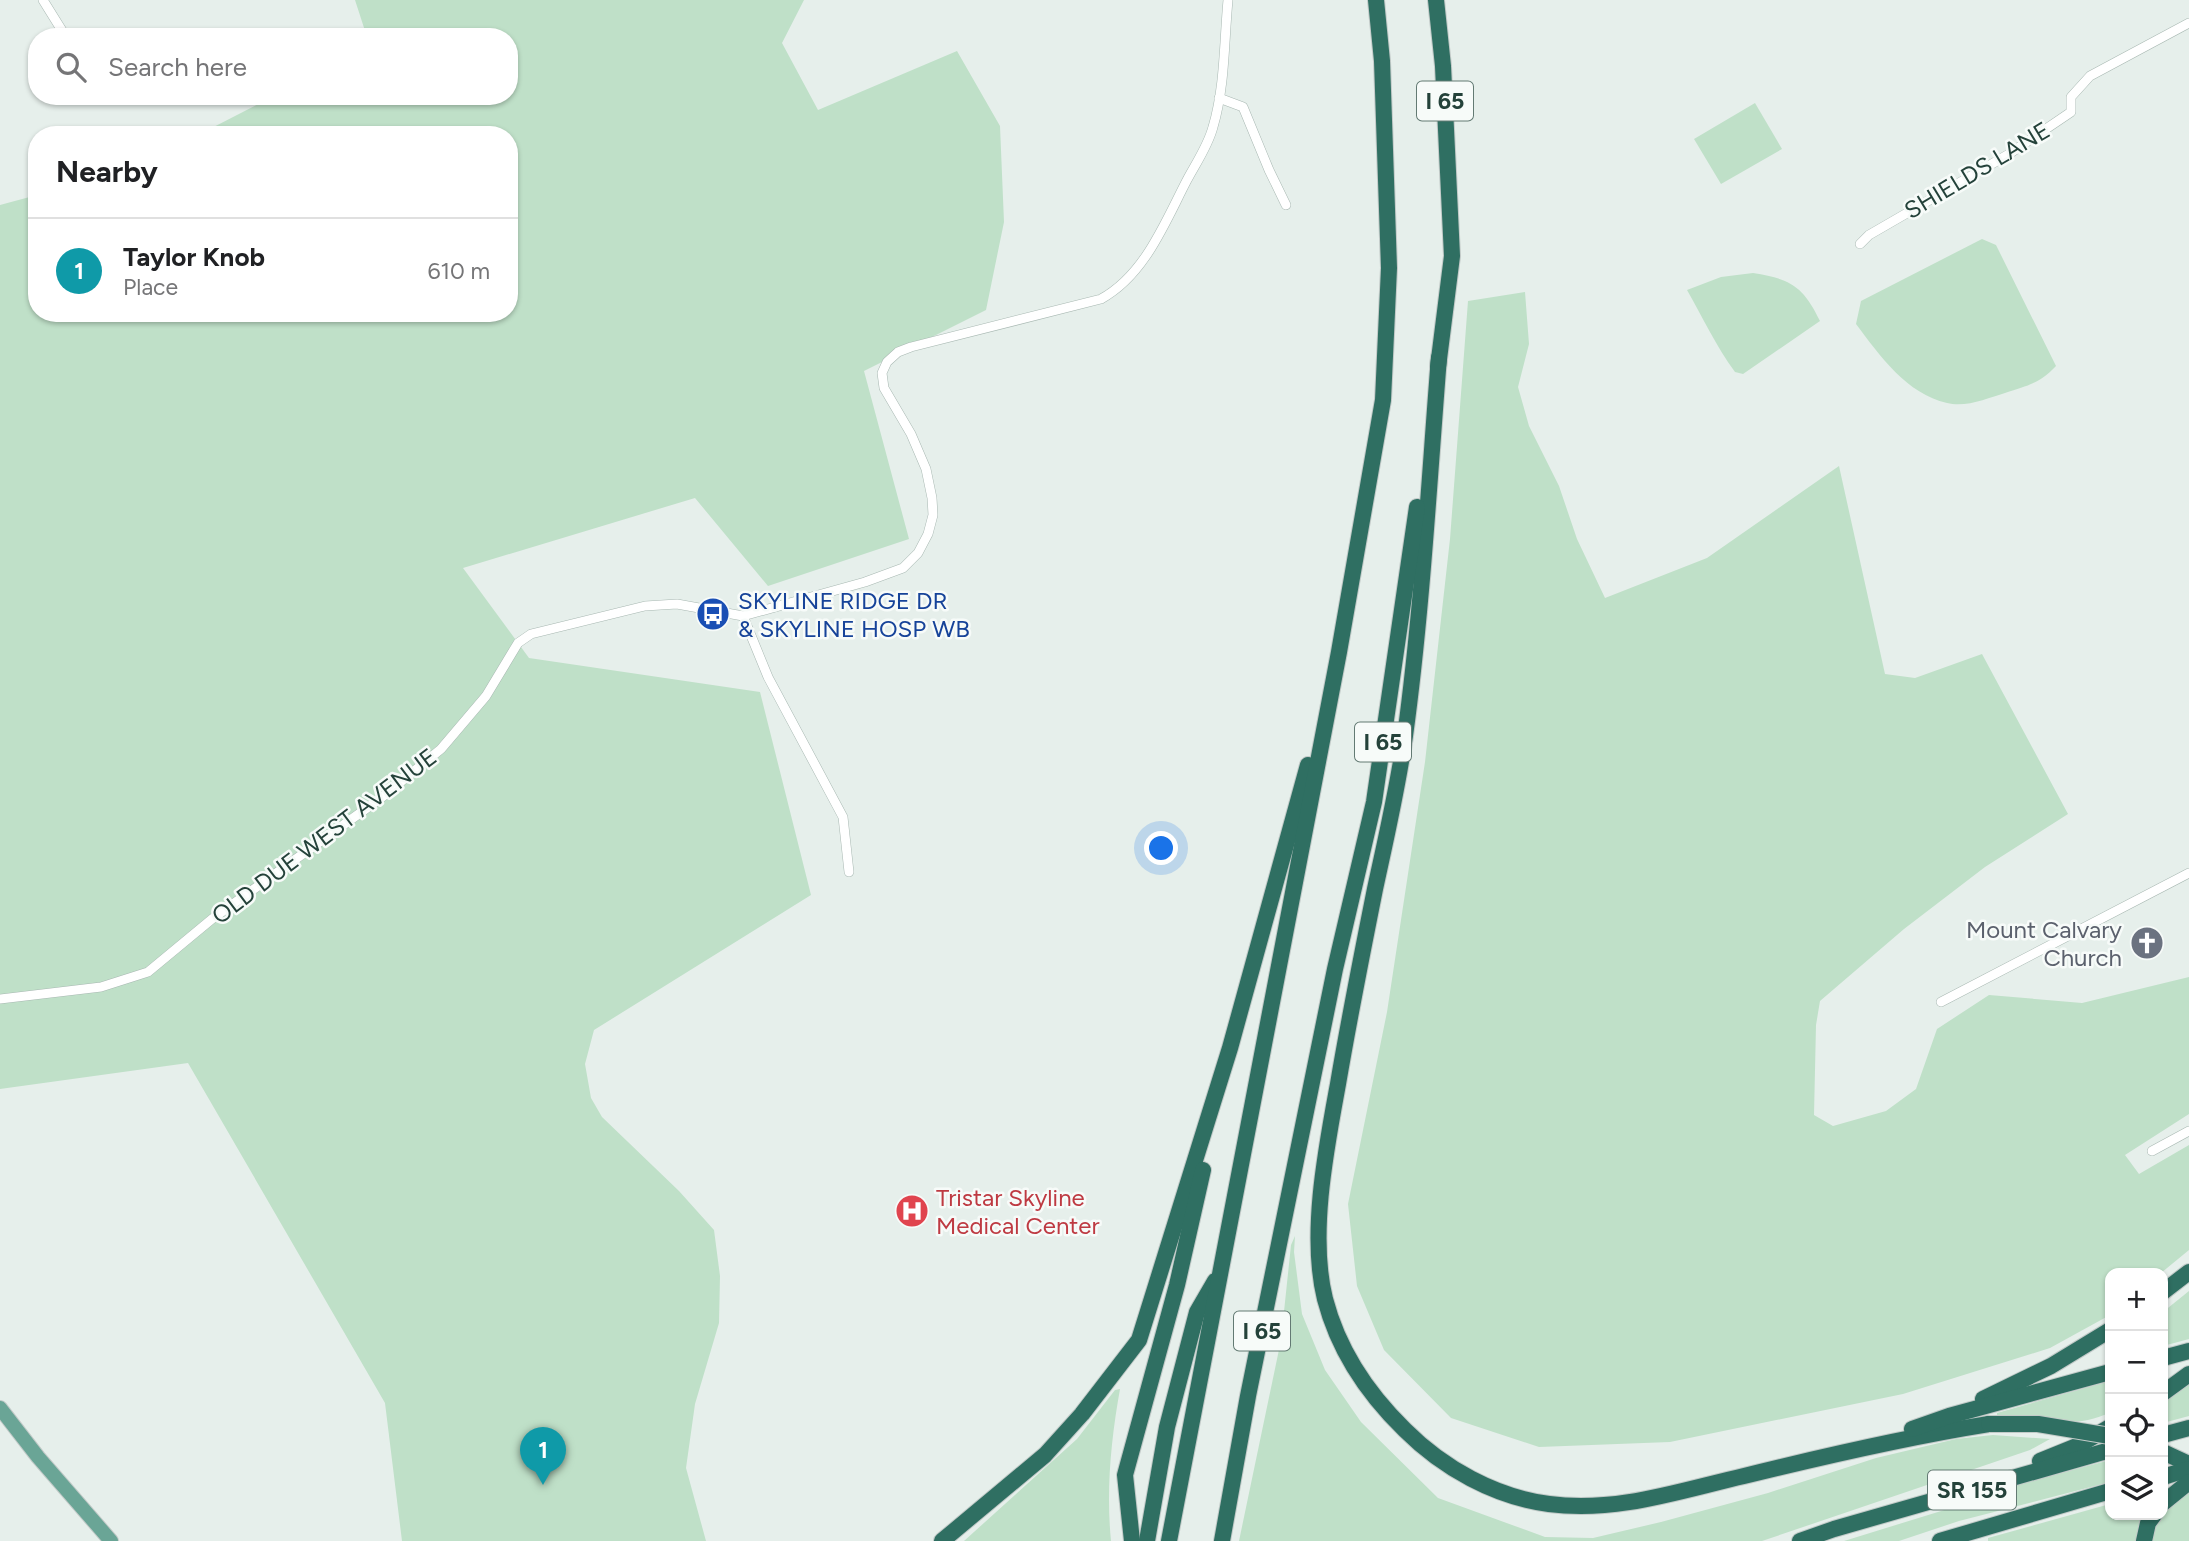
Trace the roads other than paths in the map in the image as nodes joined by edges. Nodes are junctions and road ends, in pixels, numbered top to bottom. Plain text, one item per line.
1 (43, 0) edge
2 (1228, 0) edge
3 (1376, 0) edge
4 (1436, 0) edge
5 (2189, 23) edge
6 (60, 28) edge
7 (1219, 98) junction
8 (1286, 205) dead end
9 (1860, 244) dead end
10 (1439, 357) junction
11 (743, 616) junction
12 (1339, 652) junction
13 (849, 872) dead end
14 (2189, 873) edge
15 (0, 999) edge
16 (1941, 1002) dead end
17 (1230, 1048) junction
18 (2189, 1131) edge
19 (2152, 1151) dead end
20 (1221, 1270) junction
21 (2189, 1272) edge
22 (2168, 1288) edge
23 (2108, 1331) edge
24 (2189, 1351) edge
25 (2168, 1357) edge
26 (2105, 1373) edge
27 (2189, 1374) edge
28 (2168, 1389) edge
29 (0, 1408) edge
30 (1949, 1416) junction
31 (2189, 1428) edge
32 (2105, 1430) edge
33 (2168, 1434) edge
34 (2105, 1435) edge
35 (1854, 1451) junction
36 (2105, 1451) edge
37 (2168, 1455) edge
38 (2189, 1467) edge
39 (2168, 1474) edge
40 (2189, 1482) edge
41 (2105, 1492) edge
42 (2168, 1499) edge
43 (2150, 1520) edge
44 (1834, 1529) junction
45 (111, 1541) edge
46 (942, 1541) edge
47 (1132, 1541) edge
48 (1147, 1541) edge
49 (1169, 1541) edge
50 (1223, 1541) edge
51 (1800, 1541) edge
52 (1940, 1541) edge
53 (2144, 1541) edge

1 - 6 street
2 - 7 street, OLD DUE WEST AVENUE
3 - 12 highway, I 65
4 - 10 highway, I 65
5 - 9 street, SHIELDS LANE
7 - 8 street
7 - 11 street, OLD DUE WEST AVENUE
10 - 35 highway
10 - 50 highway, I 65
11 - 13 street
11 - 15 street, OLD DUE WEST AVENUE
12 - 17 highway
12 - 20 highway, I 65
14 - 16 street
17 - 46 highway
17 - 47 highway
18 - 19 street
20 - 48 highway
20 - 49 highway, I 65
21 - 22 highway
23 - 30 highway
24 - 25 highway
26 - 30 highway
27 - 28 highway
29 - 45 main road
30 - 35 highway
31 - 33 highway
32 - 44 highway
34 - 35 highway, bridge
36 - 44 highway, SR 155
37 - 38 highway
38 - 39 highway
40 - 42 highway
41 - 52 highway, SR 155
43 - 53 highway
44 - 51 highway, SR 155

